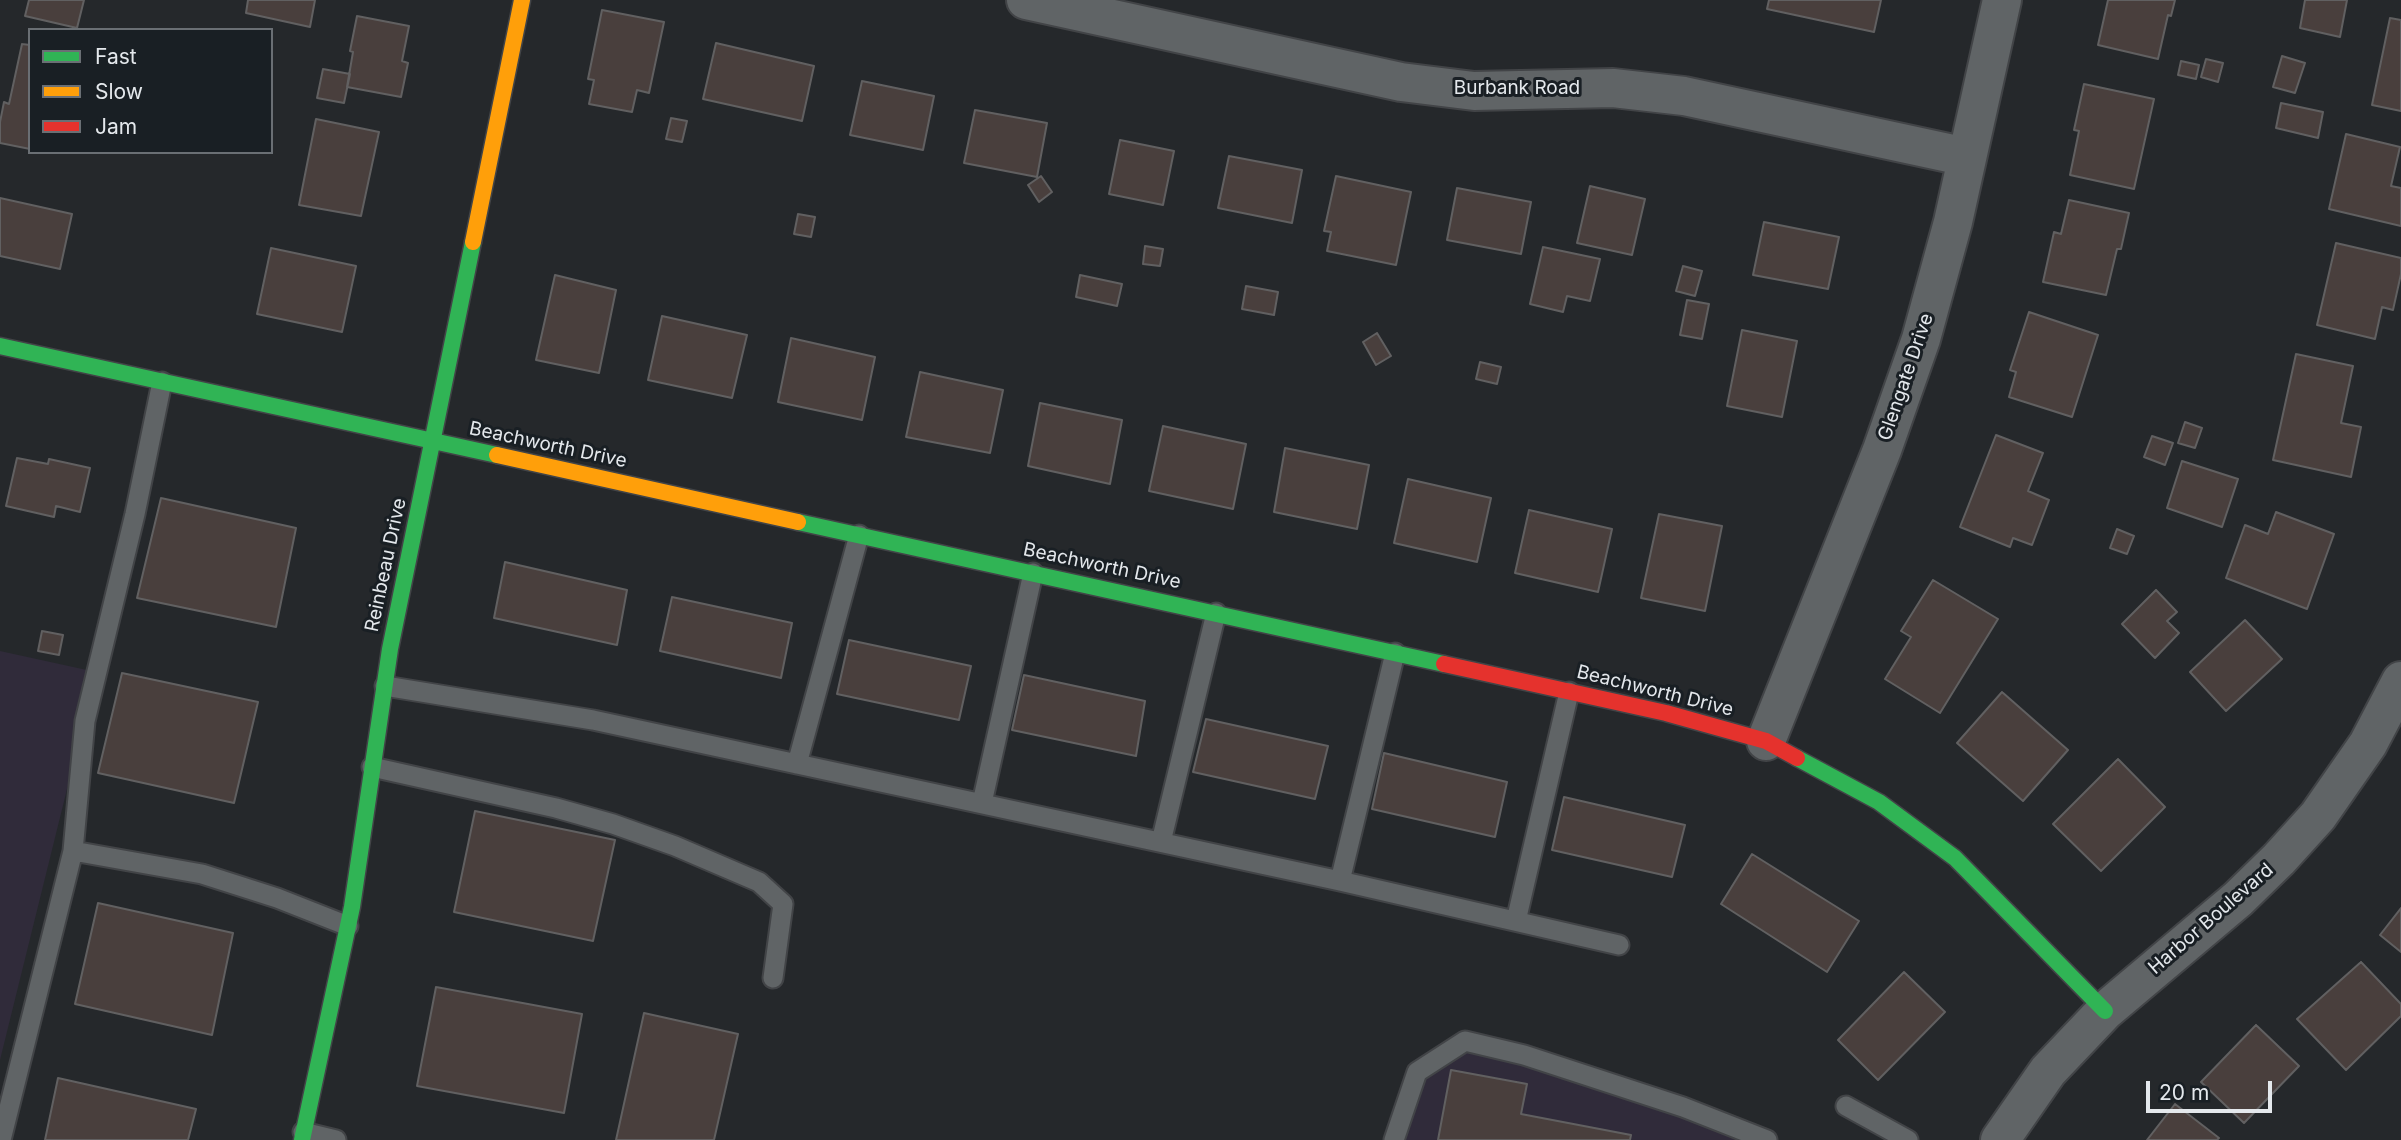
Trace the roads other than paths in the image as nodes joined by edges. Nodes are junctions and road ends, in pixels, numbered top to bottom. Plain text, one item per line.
1 (522, 0) edge
2 (1027, 0) edge
3 (2002, 0) edge
4 (1967, 157) junction
5 (0, 346) edge
6 (162, 382) junction
7 (432, 442) junction
8 (859, 535) junction
9 (1033, 573) junction
10 (1216, 613) junction
11 (1395, 653) junction
12 (2401, 681) edge
13 (384, 686) junction
14 (1569, 692) junction
15 (1766, 741) junction
16 (797, 764) junction
17 (372, 766) junction
18 (982, 803) junction
19 (1161, 842) junction
20 (73, 851) junction
21 (1340, 881) junction
22 (1516, 921) junction
23 (348, 926) junction
24 (1619, 945) dead end
25 (773, 978) dead end
26 (2105, 1011) junction
27 (1846, 1106) dead end
28 (303, 1136) edge
29 (1, 1140) edge
30 (335, 1140) edge
31 (1395, 1140) edge
32 (1767, 1140) edge
33 (1908, 1140) edge
34 (2000, 1140) edge

1 - 7 street, Reinbeau Drive
2 - 4 street, Burbank Road
3 - 4 street, Glengate Drive
4 - 15 street, Glengate Drive
5 - 6 street, Beachworth Drive
6 - 7 street, Beachworth Drive
6 - 20 lane
7 - 8 street, Beachworth Drive
7 - 13 street, Reinbeau Drive
8 - 9 street, Beachworth Drive
8 - 16 lane
9 - 10 street, Beachworth Drive
9 - 18 lane
10 - 11 street, Beachworth Drive
10 - 19 lane
11 - 14 street, Beachworth Drive
11 - 21 lane
12 - 26 street, Harbor Boulevard
13 - 16 lane
13 - 17 street, Reinbeau Drive
14 - 15 street, Beachworth Drive
14 - 22 lane
15 - 26 street, Beachworth Drive
16 - 18 lane
17 - 23 street, Reinbeau Drive
17 - 25 lane
18 - 19 lane
19 - 21 lane
20 - 23 lane
20 - 29 lane
21 - 22 lane
22 - 24 lane
23 - 28 street, Reinbeau Drive
26 - 34 street, Harbor Boulevard
27 - 33 lane
28 - 30 lane
31 - 32 lane

